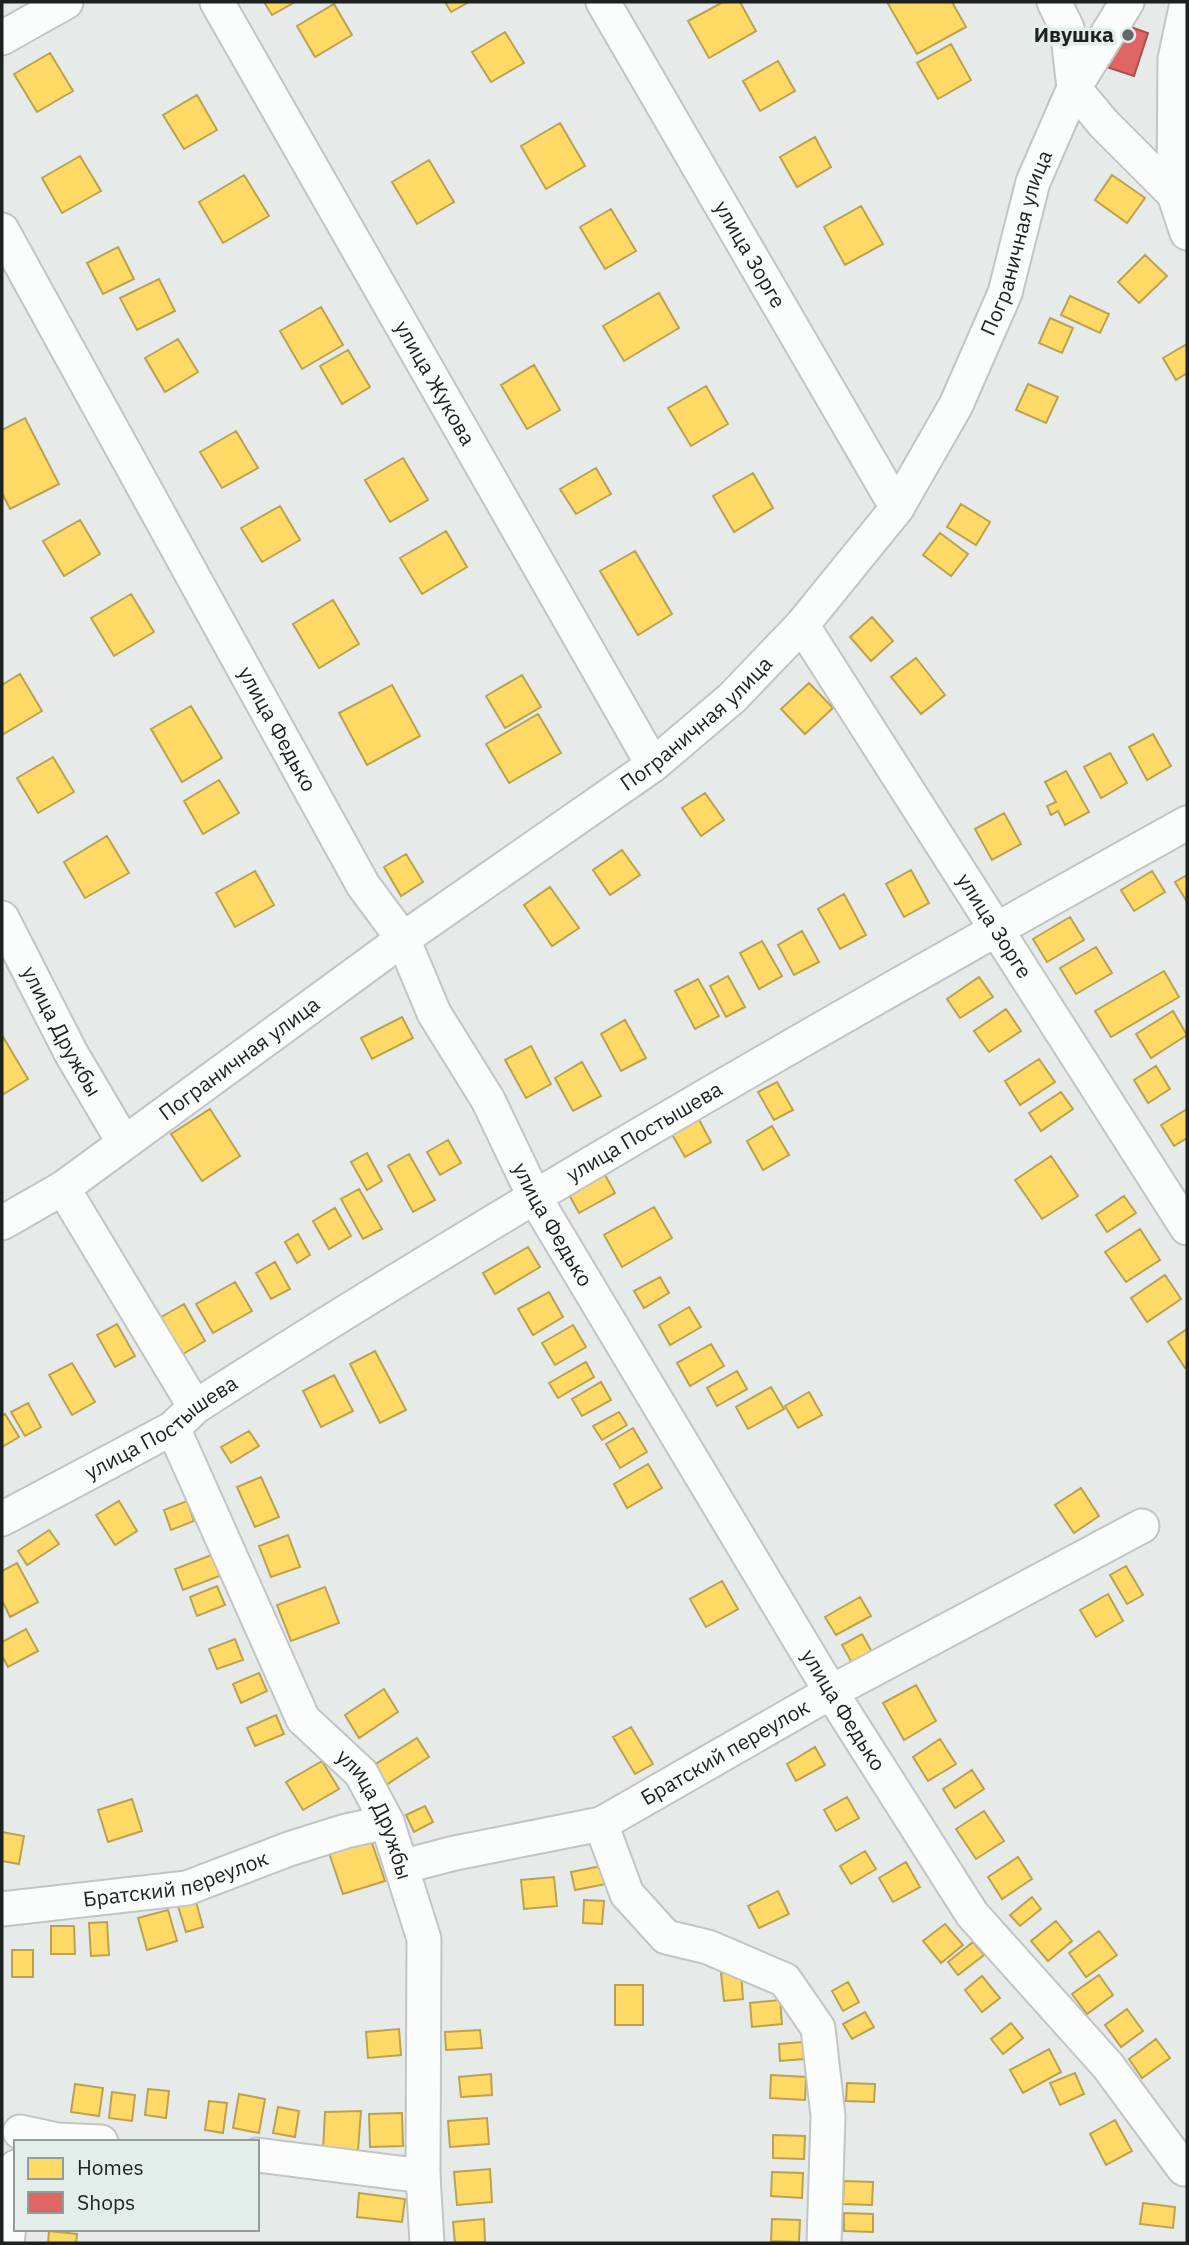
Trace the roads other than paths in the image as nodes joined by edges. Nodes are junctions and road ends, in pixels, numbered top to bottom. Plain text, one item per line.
1 (66, 2) edge
2 (217, 2) edge
3 (603, 2) edge
4 (1054, 2) edge
5 (1127, 2) edge
6 (1187, 2) edge
7 (2, 38) edge
8 (1074, 88) junction
9 (1174, 194) junction
10 (2, 230) edge
11 (1187, 233) edge
12 (897, 508) junction
13 (802, 625) junction
14 (653, 765) junction
15 (1187, 823) edge
16 (2, 918) edge
17 (998, 928) junction
18 (403, 939) junction
19 (124, 1143) junction
20 (63, 1188) junction
21 (535, 1198) junction
22 (2, 1223) edge
23 (1187, 1228) edge
24 (184, 1417) junction
25 (2, 1519) edge
26 (1142, 1526) dead end
27 (831, 1692) junction
28 (387, 1822) junction
29 (601, 1824) junction
30 (401, 1867) junction
31 (2, 1909) edge
32 (13, 2133) edge
33 (57, 2140) edge
34 (259, 2155) edge
35 (1186, 2172) edge
36 (423, 2176) junction
37 (14, 2184) edge
38 (7, 2243) edge
39 (427, 2243) edge
40 (824, 2243) edge

1 - 7 street
2 - 14 street, улица Жукова
3 - 12 street, улица Зорге
4 - 8 street
5 - 8 street, Пограничная улица
6 - 9 street
8 - 9 street
8 - 12 street, Пограничная улица
9 - 11 street
10 - 18 street, улица Федько
12 - 13 street, Пограничная улица
13 - 14 street, Пограничная улица
13 - 17 street, улица Зорге
14 - 18 street, Пограничная улица
15 - 17 street, улица Постышева
16 - 19 street, улица Дружбы
17 - 21 street, улица Постышева
17 - 23 street, улица Зорге
18 - 19 street, Пограничная улица
18 - 21 street, улица Федько
19 - 20 street, Пограничная улица
20 - 22 street, Пограничная улица
20 - 24 street, улица Дружбы
21 - 24 street, улица Постышева
21 - 27 street, улица Федько
24 - 25 street, улица Постышева
24 - 28 street, улица Дружбы
26 - 27 street, Братский переулок
27 - 29 street, Братский переулок
27 - 35 street, улица Федько
28 - 30 street, улица Дружбы
28 - 31 street, Братский переулок
29 - 30 street, Братский переулок
29 - 40 street
30 - 36 street, улица Дружбы
32 - 33 street
34 - 36 street
36 - 39 street, улица Дружбы
37 - 38 street

